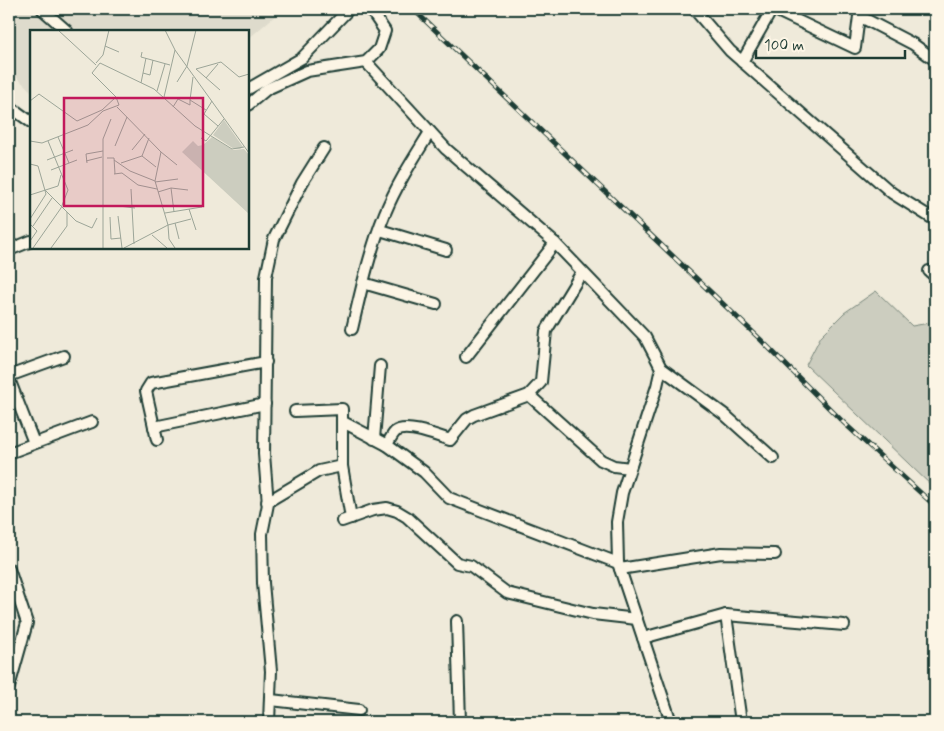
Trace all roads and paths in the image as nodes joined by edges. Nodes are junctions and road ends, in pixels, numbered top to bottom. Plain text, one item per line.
1 (42, 9) edge
2 (349, 9) edge
3 (370, 9) edge
4 (694, 9) edge
5 (859, 12) edge
6 (66, 30) edge
7 (935, 60) edge
8 (366, 62) junction
9 (742, 62) junction
10 (249, 88) edge
11 (249, 104) edge
12 (9, 106) edge
13 (30, 121) edge
14 (430, 132) junction
15 (324, 148) dead end
16 (935, 220) edge
17 (380, 230) junction
18 (30, 241) edge
19 (555, 243) junction
20 (9, 250) edge
21 (446, 250) dead end
22 (582, 272) junction
23 (363, 283) junction
24 (436, 304) dead end
25 (352, 328) dead end
26 (64, 356) dead end
27 (466, 357) dead end
28 (266, 362) junction
29 (380, 366) dead end
30 (661, 368) junction
31 (9, 378) edge
32 (529, 394) junction
33 (265, 404) junction
34 (294, 411) dead end
35 (92, 422) dead end
36 (343, 422) junction
37 (154, 427) junction
38 (374, 439) junction
39 (157, 440) dead end
40 (34, 443) junction
41 (386, 445) junction
42 (9, 453) edge
43 (772, 458) dead end
44 (342, 466) junction
45 (630, 468) junction
46 (268, 502) junction
47 (775, 554) dead end
48 (619, 566) junction
49 (9, 569) edge
50 (726, 615) junction
51 (637, 619) junction
52 (457, 621) dead end
53 (844, 625) dead end
54 (643, 638) junction
55 (9, 687) edge
56 (271, 700) junction
57 (360, 710) dead end
58 (269, 722) edge
59 (460, 722) edge
60 (671, 722) edge
61 (742, 722) edge

1 - 6 street
2 - 10 street
3 - 8 street
4 - 9 street
5 - 7 street
5 - 9 street
8 - 11 street
8 - 14 street
9 - 16 street
12 - 13 street
14 - 17 street
14 - 19 street
15 - 28 street
17 - 21 street
17 - 23 street
18 - 20 street
19 - 22 street
19 - 27 street
22 - 30 street
22 - 32 street
23 - 24 street
23 - 25 street
26 - 31 street
28 - 33 street
28 - 37 street
29 - 38 street
30 - 43 street
30 - 45 street
31 - 40 street
32 - 41 street
32 - 45 street
33 - 37 street
33 - 46 street
34 - 36 street
35 - 40 street
36 - 38 street
36 - 44 street
37 - 39 street
38 - 41 street
40 - 42 street
41 - 48 street
44 - 46 street
44 - 51 street
45 - 48 street
46 - 56 street
47 - 48 street
48 - 51 street
49 - 55 street
50 - 53 street
50 - 54 street
50 - 61 street
51 - 54 street
52 - 59 street
54 - 60 street
56 - 57 street
56 - 58 street

